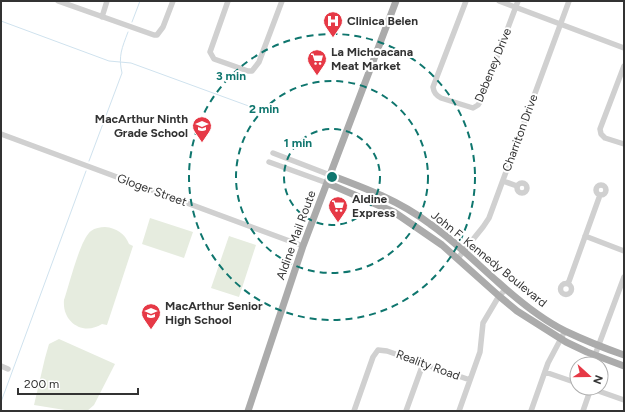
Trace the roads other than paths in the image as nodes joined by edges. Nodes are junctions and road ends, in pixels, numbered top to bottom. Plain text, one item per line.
1 (58, 1) edge
2 (107, 1) edge
3 (173, 1) edge
4 (228, 1) edge
5 (282, 1) edge
6 (396, 1) edge
7 (466, 1) edge
8 (499, 1) edge
9 (518, 1) edge
10 (570, 1) edge
11 (516, 7) junction
12 (102, 17) junction
13 (561, 25) junction
14 (624, 48) edge
15 (624, 66) edge
16 (1, 134) edge
17 (624, 144) edge
18 (273, 153) dead end
19 (269, 162) dead end
20 (330, 175) junction
21 (503, 181) junction
22 (327, 183) junction
23 (517, 186) dead end
24 (600, 195) dead end
25 (400, 205) junction
26 (395, 213) junction
27 (585, 236) junction
28 (303, 246) junction
29 (464, 251) junction
30 (624, 251) edge
31 (458, 258) junction
32 (624, 277) edge
33 (568, 284) dead end
34 (506, 289) junction
35 (499, 296) junction
36 (564, 330) junction
37 (560, 338) junction
38 (598, 346) junction
39 (595, 355) junction
40 (624, 355) edge
41 (423, 364) junction
42 (1, 366) edge
43 (624, 366) edge
44 (8, 369) dead end
45 (545, 372) junction
46 (470, 380) junction
47 (569, 380) edge
48 (609, 395) edge
49 (588, 396) edge
50 (624, 400) edge
51 (248, 411) edge
52 (354, 411) edge
53 (406, 411) edge
54 (459, 411) edge
55 (531, 411) edge
56 (583, 411) edge

1 - 12 street
2 - 12 street
3 - 12 street
4 - 5 street
6 - 20 main road, Aldine Mail Route
7 - 11 street, Debeney Drive
8 - 11 street
9 - 11 street, Debeney Drive
10 - 13 street, Charriton Drive
11 - 13 street
13 - 14 street
13 - 21 street, Charriton Drive
15 - 17 street
16 - 28 street, Gloger Street
18 - 20 street, John F. Kennedy Boulevard
19 - 22 street, John F. Kennedy Boulevard
20 - 22 main road, Aldine Mail Route
20 - 25 main road, John F. Kennedy Boulevard
21 - 23 street
21 - 29 street, Charriton Drive
22 - 26 main road, John F. Kennedy Boulevard
22 - 28 main road, Aldine Mail Route
24 - 27 street
25 - 26 main road
25 - 29 main road, John F. Kennedy Boulevard
26 - 31 main road, John F. Kennedy Boulevard
27 - 30 street
27 - 33 street
28 - 51 main road, Aldine Mail Route
29 - 31 street, Charriton Drive
29 - 34 main road, John F. Kennedy Boulevard
31 - 35 main road, John F. Kennedy Boulevard
32 - 38 street
34 - 35 street
34 - 36 main road, John F. Kennedy Boulevard
35 - 37 main road, John F. Kennedy Boulevard
35 - 46 street
36 - 37 street
36 - 38 main road, John F. Kennedy Boulevard
37 - 39 main road, John F. Kennedy Boulevard
37 - 45 street
38 - 39 street
38 - 40 main road, John F. Kennedy Boulevard
39 - 43 main road, John F. Kennedy Boulevard
41 - 46 street, Reality Road
41 - 52 street, Reality Road
41 - 53 street
42 - 44 street
45 - 47 street
45 - 55 street
46 - 54 street
48 - 50 street
49 - 56 street

